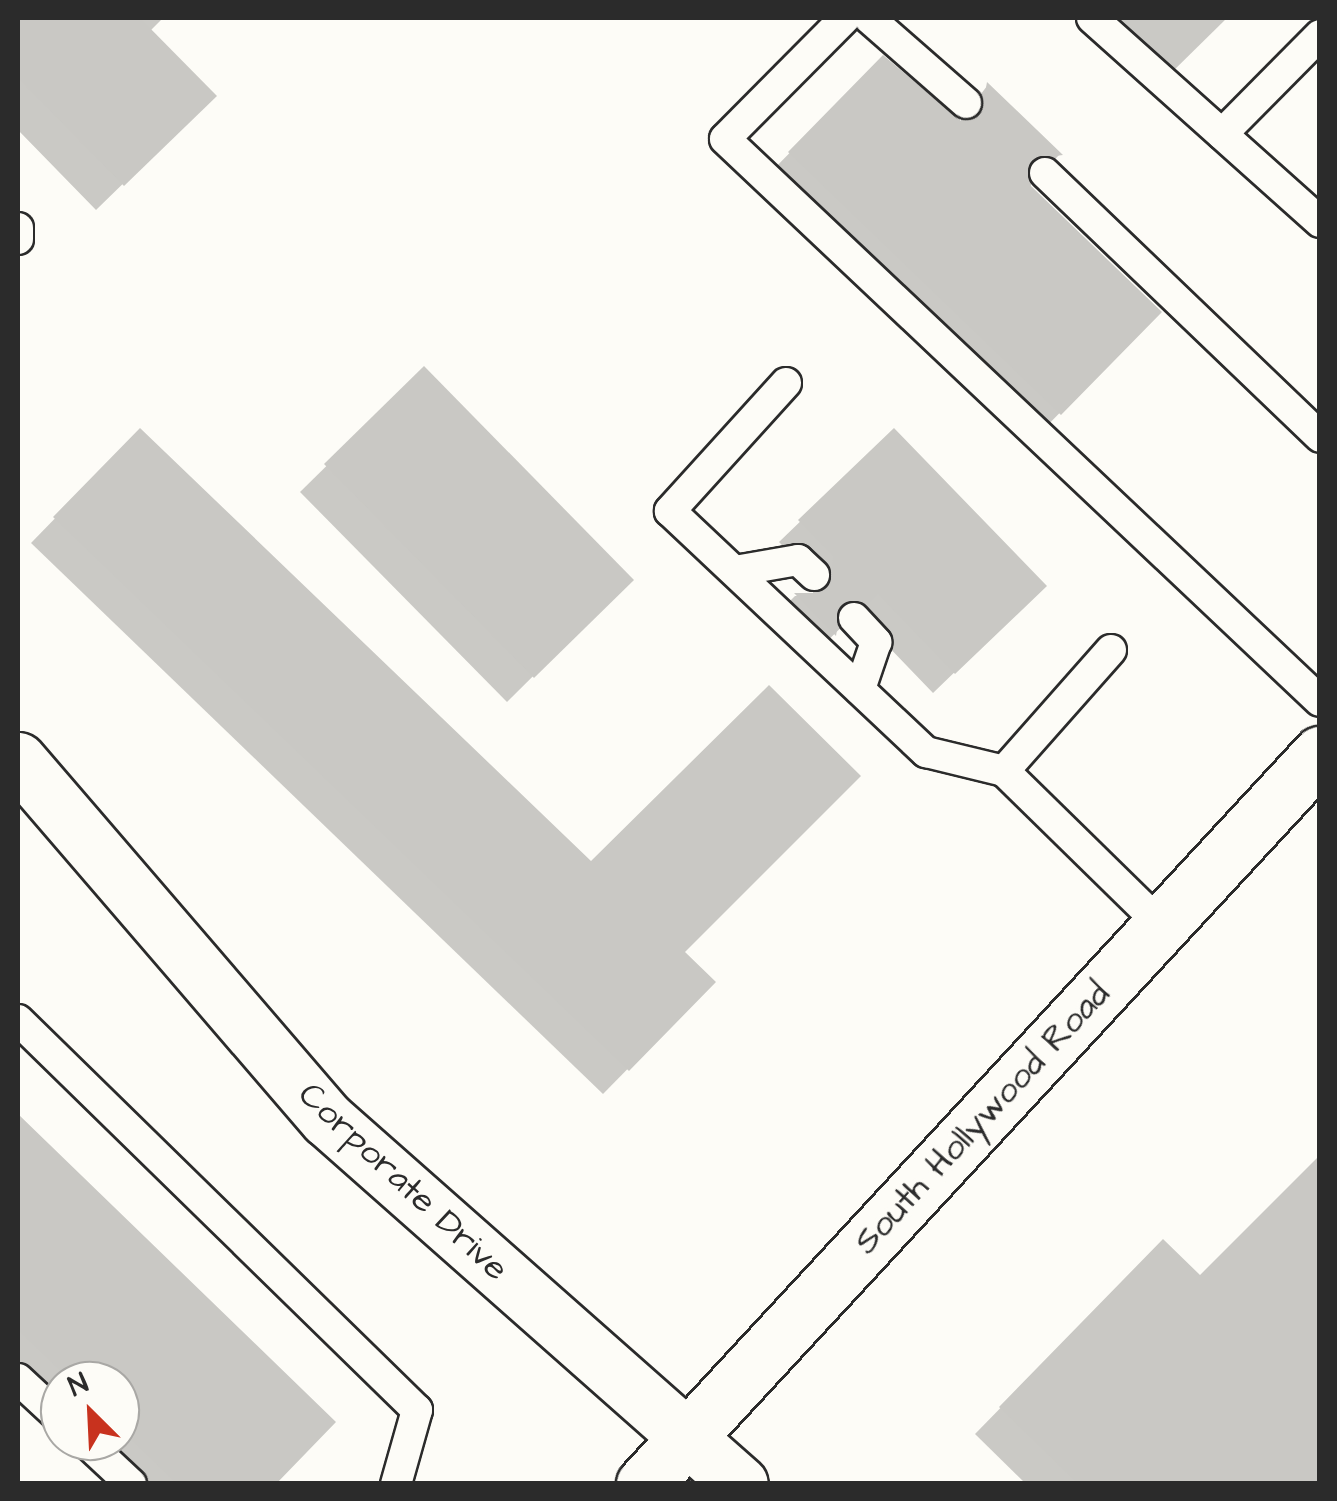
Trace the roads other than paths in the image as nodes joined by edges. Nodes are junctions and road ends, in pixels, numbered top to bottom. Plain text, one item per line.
1 (845, 18) edge
2 (869, 18) edge
3 (1092, 18) edge
4 (1320, 35) edge
5 (966, 104) dead end
6 (1222, 134) junction
7 (1045, 173) dead end
8 (1320, 222) edge
9 (18, 228) edge
10 (18, 238) edge
11 (786, 383) dead end
12 (1320, 438) edge
13 (734, 572) junction
14 (814, 575) dead end
15 (854, 618) dead end
16 (1111, 650) dead end
17 (860, 689) junction
18 (1320, 701) edge
19 (1320, 754) edge
20 (18, 760) edge
21 (1004, 771) junction
22 (1161, 925) junction
23 (18, 1020) edge
24 (18, 1379) edge
25 (40, 1399) edge
26 (687, 1436) junction
27 (106, 1461) edge
28 (131, 1484) edge
29 (396, 1484) edge
30 (644, 1484) edge
31 (740, 1484) edge

1 - 18 lane
2 - 5 lane
3 - 6 lane
4 - 6 lane
6 - 8 lane
7 - 12 lane
9 - 10 lane
11 - 13 lane
13 - 14 lane
13 - 17 lane
15 - 17 lane
16 - 21 lane
17 - 21 lane
19 - 22 street, South Hollywood Road
20 - 26 street, Corporate Drive
21 - 22 lane
22 - 26 street, South Hollywood Road
23 - 29 lane
24 - 25 lane
26 - 30 street, South Hollywood Road
26 - 31 street, Corporate Drive
27 - 28 lane

